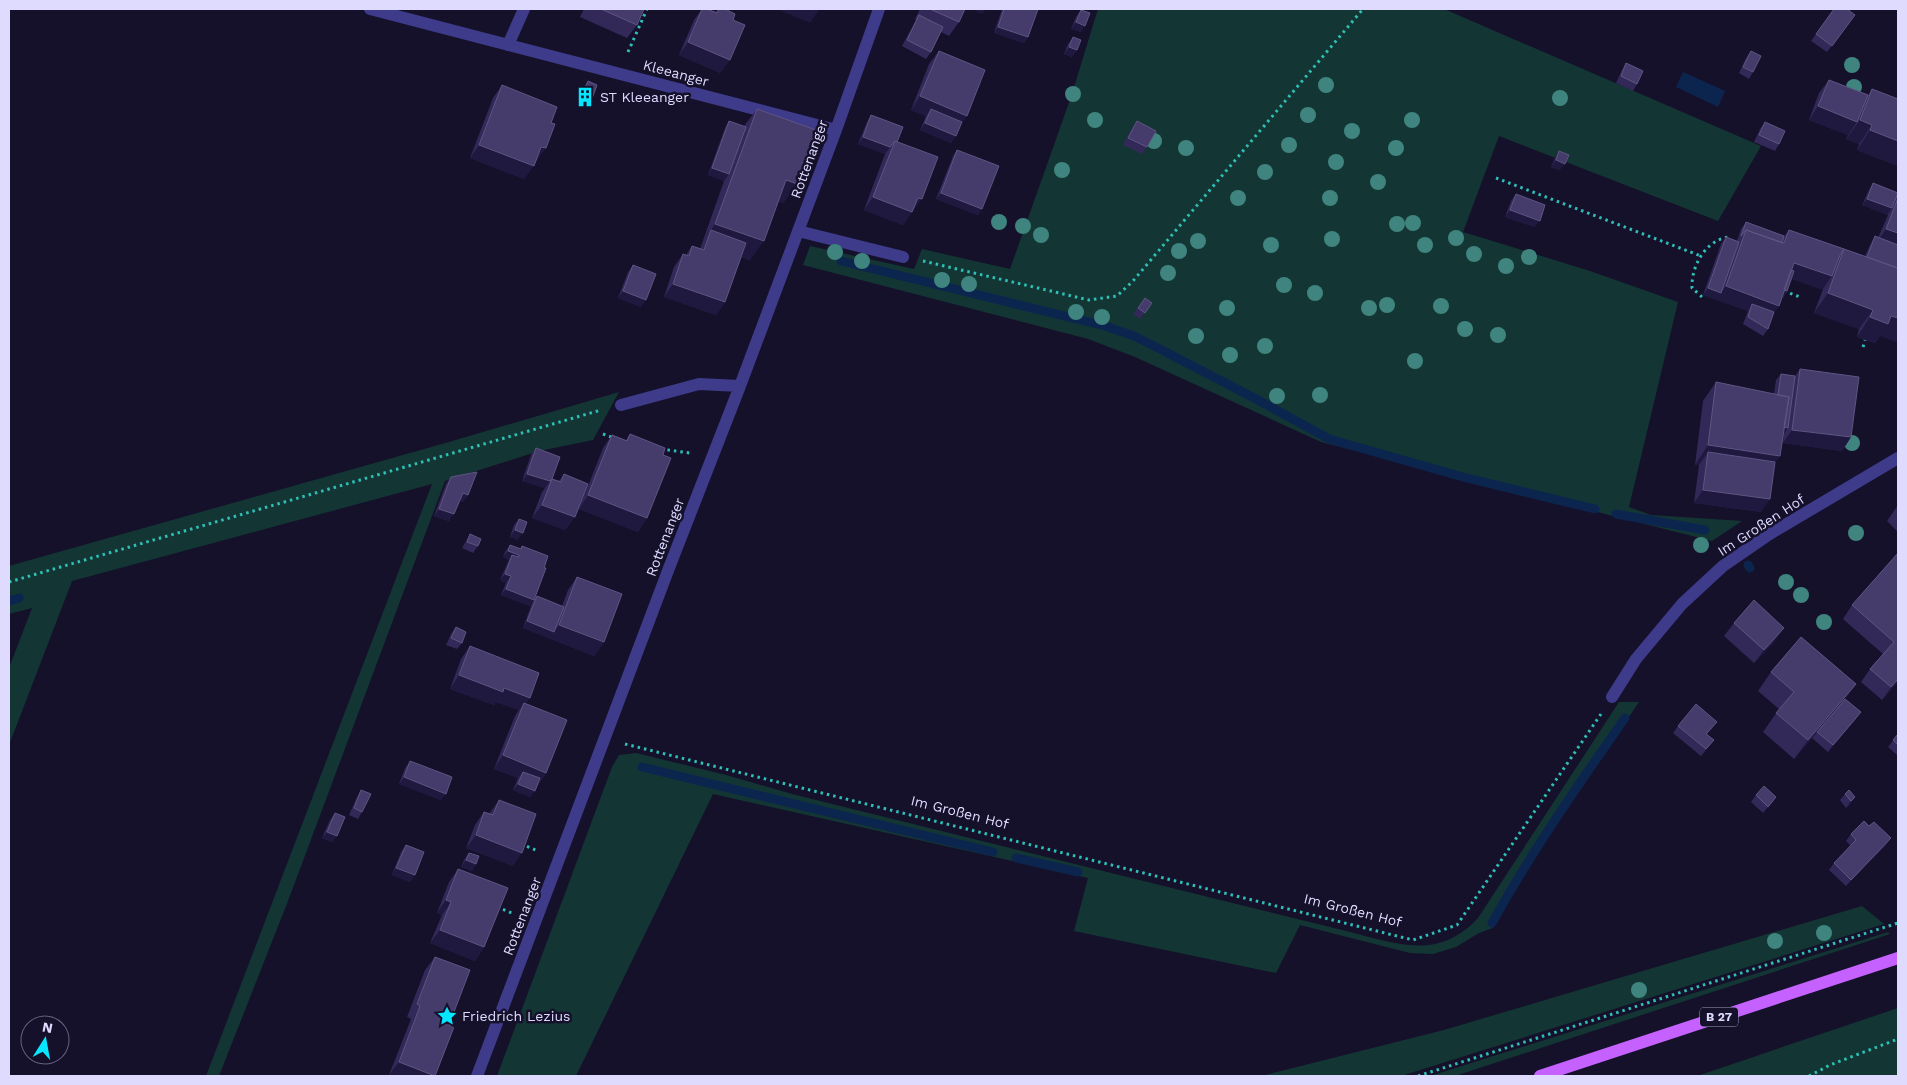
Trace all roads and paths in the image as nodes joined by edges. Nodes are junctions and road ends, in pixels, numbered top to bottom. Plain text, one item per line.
1 (370, 9) edge
2 (524, 9) edge
3 (647, 9) edge
4 (879, 9) edge
5 (1363, 9) edge
6 (508, 45) junction
7 (618, 73) junction
8 (836, 130) junction
9 (1496, 178) dead end
10 (798, 231) junction
11 (1731, 237) edge
12 (1701, 256) junction
13 (903, 257) joint
14 (1780, 290) edge
15 (1702, 297) dead end
16 (1800, 297) dead end
17 (1866, 340) dead end
18 (1863, 347) dead end
19 (740, 386) junction
20 (621, 405) joint
21 (603, 434) dead end
22 (620, 440) edge
23 (659, 449) edge
24 (713, 456) junction
25 (1898, 458) edge
26 (9, 582) edge
27 (1612, 697) joint
28 (606, 739) junction
29 (1898, 923) edge
30 (1898, 958) edge
31 (1898, 1039) edge
32 (478, 1076) edge
33 (1418, 1076) edge
34 (1540, 1076) edge
35 (1809, 1076) edge

1 - 6 street, Kleeanger
2 - 6 street
3 - 7 path
4 - 8 street, Rottenanger
5 - 13 path
6 - 7 street, Kleeanger
7 - 8 street, Kleeanger
8 - 10 street, Rottenanger
9 - 12 path
10 - 13 street
10 - 19 street, Rottenanger
11 - 12 path
12 - 15 path
14 - 16 path
17 - 18 path
19 - 20 street
19 - 24 street, Rottenanger
20 - 26 path
21 - 22 path
23 - 24 path
24 - 28 street, Rottenanger
25 - 27 street, Im Großen Hof
27 - 28 path, Im Großen Hof
28 - 32 street, Rottenanger
29 - 33 path
30 - 34 main road, B 27
31 - 35 path

